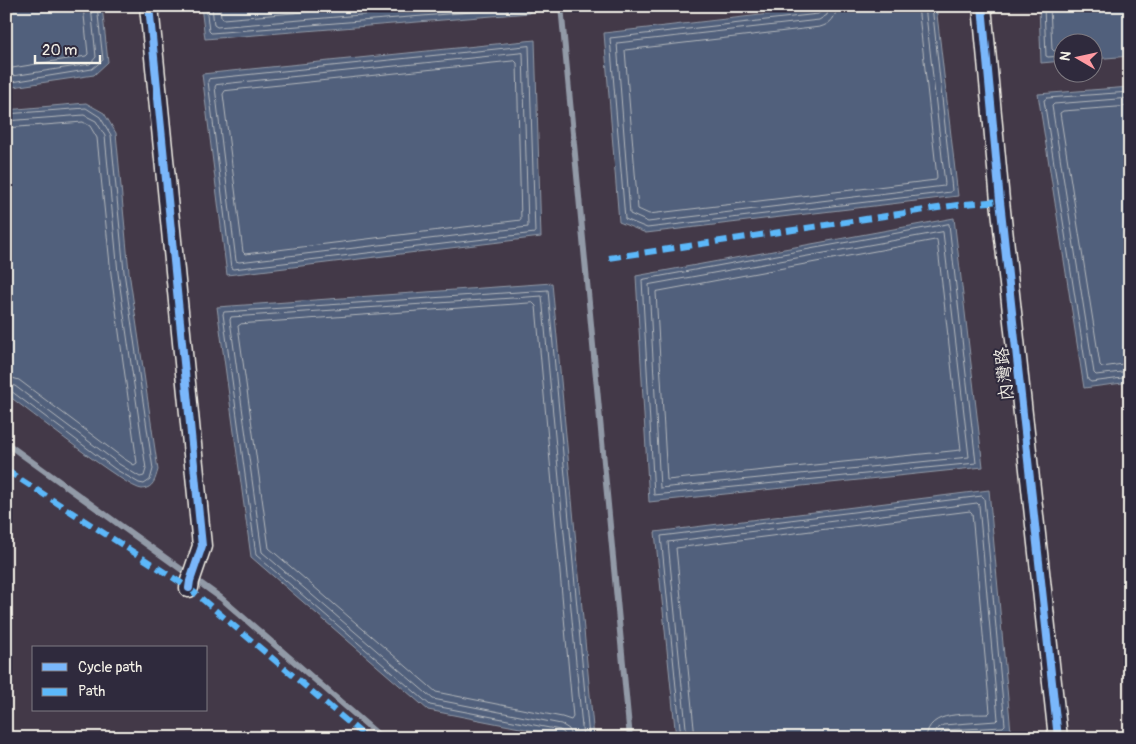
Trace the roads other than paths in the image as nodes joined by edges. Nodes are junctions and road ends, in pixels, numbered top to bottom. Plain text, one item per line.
1 (149, 6) edge
2 (982, 6) edge
3 (190, 584) dead end
4 (1058, 738) edge

1 - 3 street
2 - 4 street, 內灣路

